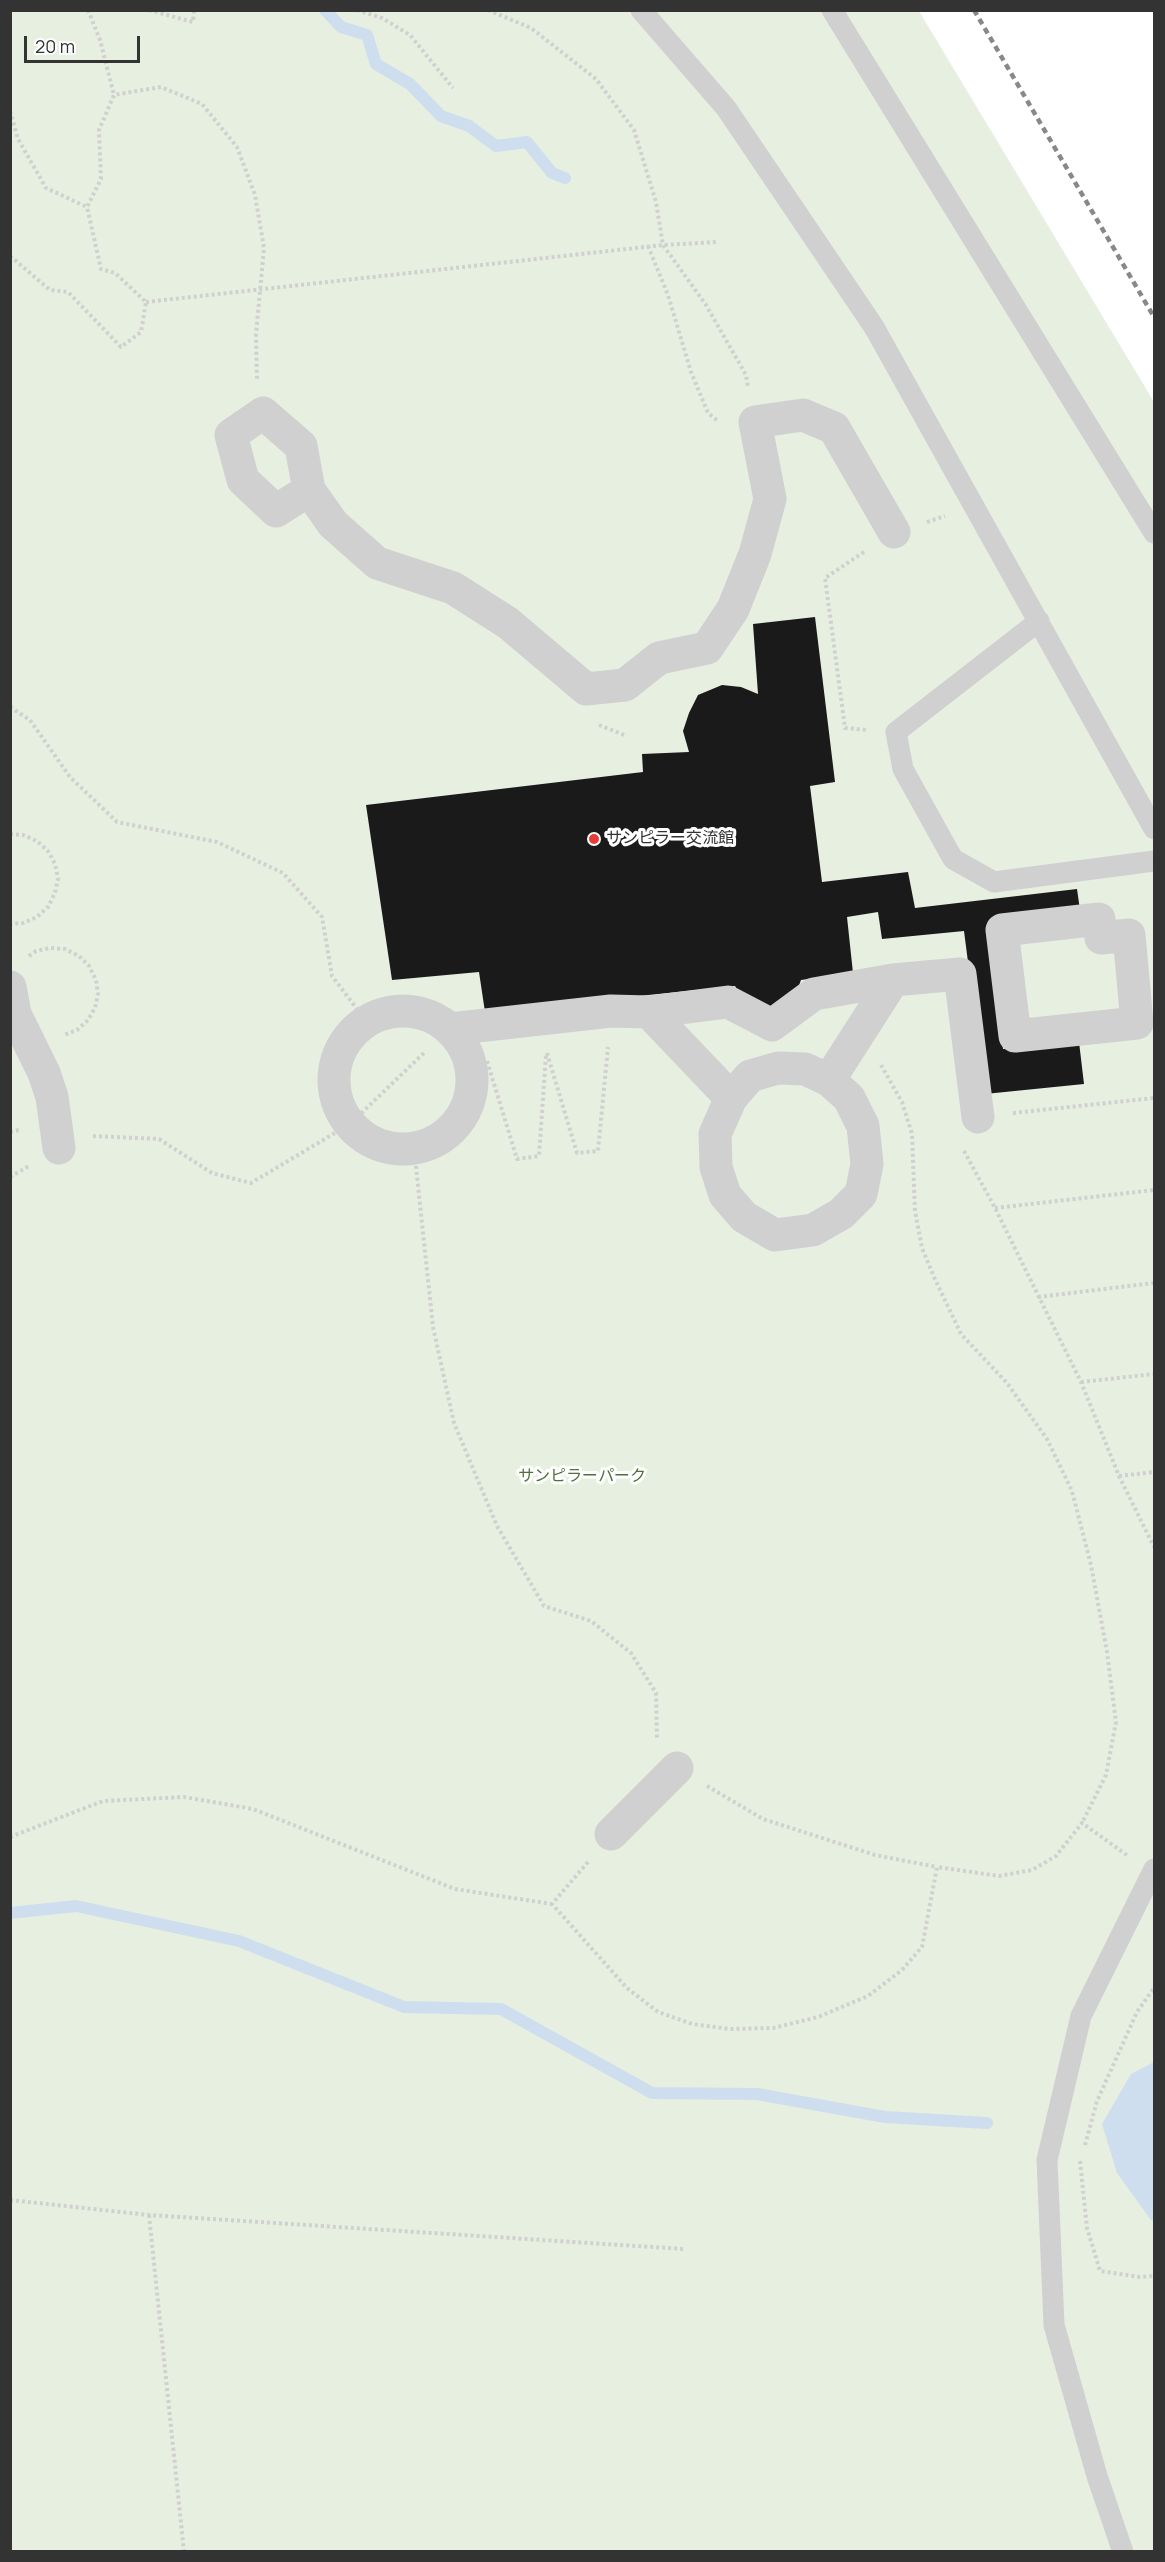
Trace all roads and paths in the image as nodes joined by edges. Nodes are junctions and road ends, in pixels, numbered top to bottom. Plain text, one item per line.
1 (88, 10) edge
2 (149, 10) edge
3 (194, 10) edge
4 (357, 10) edge
5 (488, 10) edge
6 (641, 10) edge
7 (832, 10) edge
8 (453, 88) dead end
9 (114, 95) junction
10 (10, 111) edge
11 (87, 207) junction
12 (717, 242) dead end
13 (663, 245) junction
14 (648, 246) junction
15 (10, 256) edge
16 (146, 302) junction
17 (263, 413) junction
18 (755, 422) junction
19 (309, 490) junction
20 (975, 507) junction
21 (894, 532) junction
22 (1155, 533) edge
23 (1039, 621) junction
24 (10, 707) edge
25 (897, 732) junction
26 (1155, 829) edge
27 (10, 834) edge
28 (1155, 861) edge
29 (10, 924) edge
30 (894, 980) junction
31 (16, 987) edge
32 (611, 1011) junction
33 (649, 1012) junction
34 (366, 1021) junction
35 (1137, 1023) joint
36 (463, 1027) junction
37 (854, 1041) junction
38 (829, 1080) junction
39 (731, 1098) junction
40 (1155, 1098) edge
41 (978, 1117) junction
42 (350, 1124) junction
43 (59, 1148) junction
44 (414, 1148) junction
45 (10, 1177) edge
46 (1155, 1190) edge
47 (995, 1208) junction
48 (1155, 1283) edge
49 (1038, 1297) junction
50 (1155, 1374) edge
51 (1081, 1383) junction
52 (1155, 1472) edge
53 (1119, 1476) junction
54 (1155, 1547) edge
55 (677, 1768) junction
56 (1082, 1823) junction
57 (611, 1834) joint
58 (10, 1837) edge
59 (937, 1867) junction
60 (1153, 1871) edge
61 (552, 1904) junction
62 (1155, 1988) edge
63 (10, 2200) edge
64 (149, 2215) junction
65 (684, 2249) dead end
66 (1155, 2276) edge
67 (184, 2552) edge
68 (1123, 2552) edge

1 - 9 path
2 - 3 path
4 - 8 path
5 - 13 path
6 - 20 lane
7 - 22 lane
9 - 11 path
9 - 17 path
10 - 11 path
11 - 16 path
12 - 13 path
13 - 14 path
13 - 18 path
14 - 16 path
14 - 18 path
15 - 16 path
17 - 19 street
17 - 19 street
18 - 19 street
18 - 21 street
20 - 21 path
20 - 23 lane
21 - 25 path
23 - 25 lane
23 - 26 lane
24 - 34 path
25 - 28 lane
27 - 29 path
30 - 33 street
30 - 37 street
30 - 41 street
31 - 31 path
31 - 43 street
32 - 33 street
32 - 36 street
32 - 36 path
33 - 39 street
34 - 36 street
34 - 42 street
35 - 35 street
36 - 42 path
36 - 44 street
37 - 38 street
37 - 56 path
38 - 39 street
38 - 39 street
40 - 41 path
41 - 47 path
42 - 43 path
42 - 44 street
43 - 45 path
44 - 55 path
46 - 47 path
47 - 49 path
48 - 49 path
49 - 51 path
50 - 51 path
51 - 53 path
52 - 53 path
53 - 54 path
55 - 57 street
55 - 59 path
56 - 59 path
56 - 60 path
57 - 61 path
58 - 61 path
59 - 61 path
60 - 68 lane
62 - 66 path
63 - 64 path
64 - 65 path
64 - 67 path

